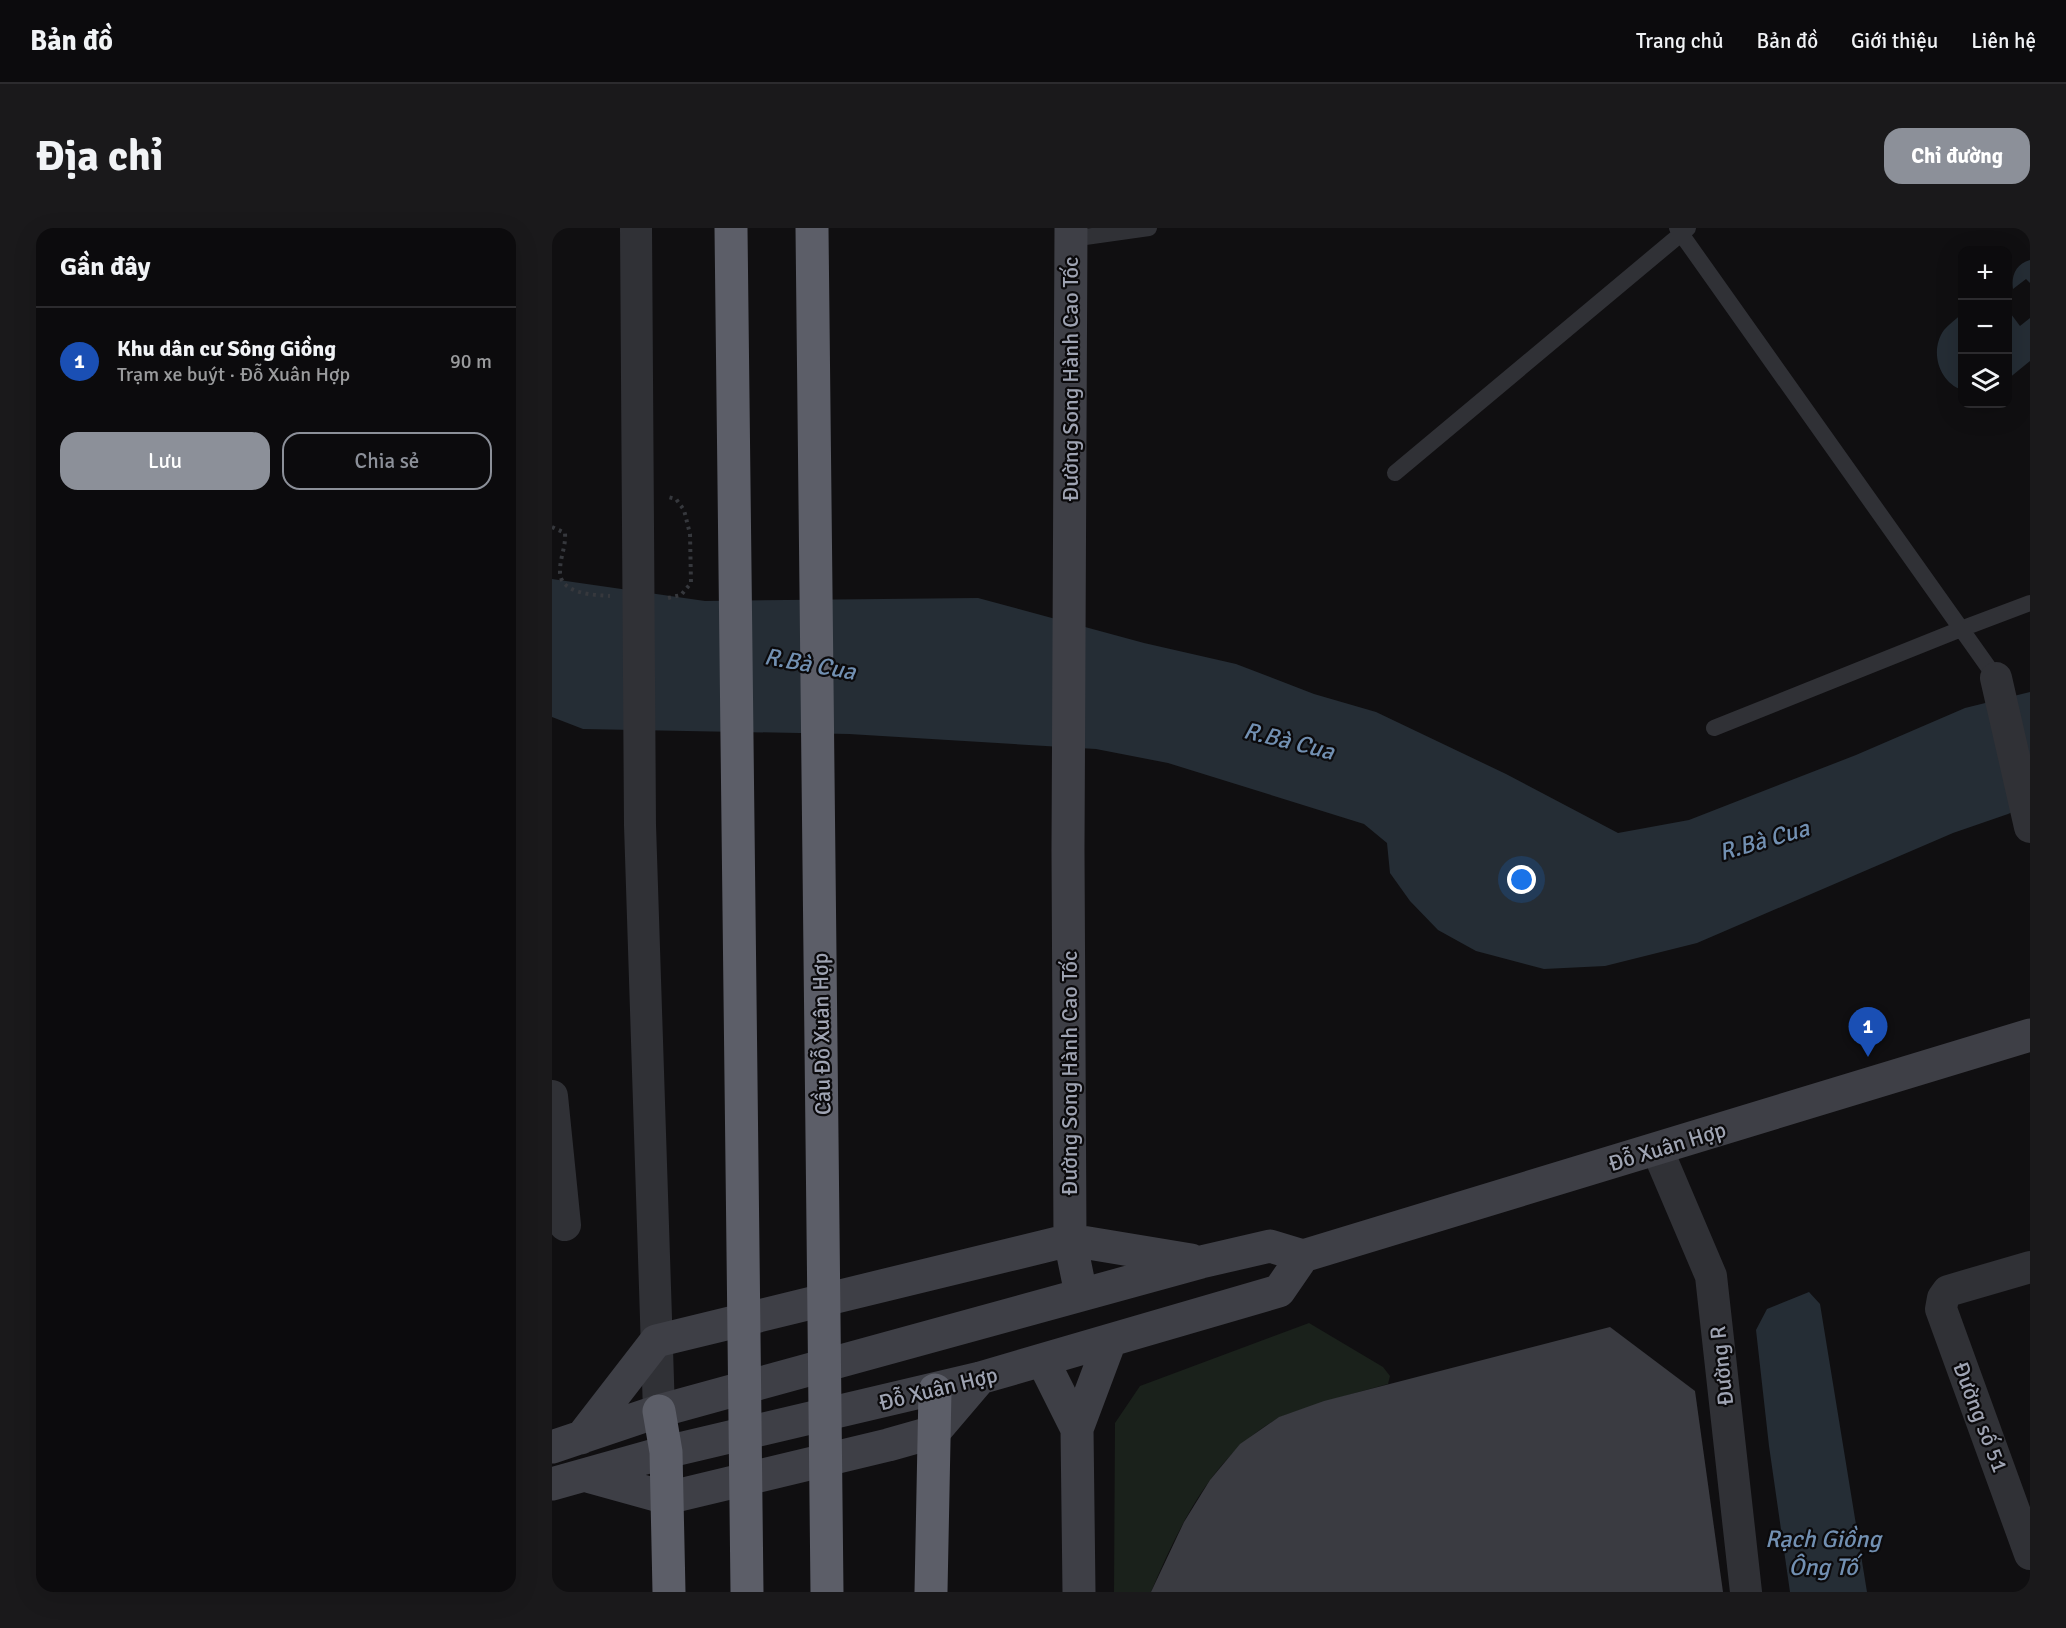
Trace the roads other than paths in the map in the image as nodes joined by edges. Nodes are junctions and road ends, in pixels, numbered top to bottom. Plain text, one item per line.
1 (636, 228) edge
2 (731, 228) edge
3 (812, 228) edge
4 (1149, 228) edge
5 (1682, 230) edge
6 (1071, 233) edge
7 (1395, 473) dead end
8 (2030, 603) edge
9 (1961, 629) junction
10 (1996, 678) joint
11 (1714, 728) dead end
12 (2030, 827) edge
13 (2030, 1035) edge
14 (552, 1096) edge
15 (1657, 1149) junction
16 (565, 1225) dead end
17 (1070, 1240) junction
18 (1304, 1256) junction
19 (1202, 1262) junction
20 (2030, 1267) edge
21 (1081, 1294) junction
22 (656, 1341) junction
23 (1110, 1341) junction
24 (1043, 1361) junction
25 (980, 1378) junction
26 (935, 1390) junction
27 (659, 1411) junction
28 (1077, 1429) junction
29 (934, 1432) junction
30 (566, 1442) edge
31 (666, 1452) junction
32 (567, 1479) edge
33 (2020, 1490) edge
34 (667, 1498) junction
35 (2030, 1554) edge
36 (669, 1592) edge
37 (747, 1592) edge
38 (827, 1592) edge
39 (931, 1592) edge
40 (1078, 1592) edge
41 (1746, 1592) edge

1 - 22 street
2 - 37 highway
3 - 38 highway, Cầu Đỗ Xuân Hợp
4 - 6 lane
5 - 7 lane
5 - 9 lane
6 - 17 main road, Đường Song Hành Cao Tốc
8 - 9 lane
9 - 10 lane
9 - 11 lane
10 - 12 street
13 - 15 main road, Đỗ Xuân Hợp
14 - 16 street
15 - 18 main road, Đỗ Xuân Hợp
15 - 41 street, Đường R
17 - 19 main road
17 - 21 main road, Đường Song Hành Cao Tốc
17 - 22 main road
18 - 19 main road
18 - 23 main road, Đỗ Xuân Hợp
19 - 21 main road
20 - 33 street, Đường số 51
21 - 27 main road
22 - 27 street
22 - 30 main road
23 - 24 main road, Đỗ Xuân Hợp
23 - 28 main road
24 - 25 main road, Đỗ Xuân Hợp
24 - 28 main road
25 - 26 main road, Đỗ Xuân Hợp
25 - 29 main road
26 - 29 highway
26 - 31 main road, Đỗ Xuân Hợp
27 - 30 main road
27 - 31 highway
28 - 40 main road
29 - 34 main road
29 - 39 highway
31 - 32 main road, Đỗ Xuân Hợp
31 - 34 highway
32 - 34 main road
33 - 35 street, Đường số 51
34 - 36 highway

